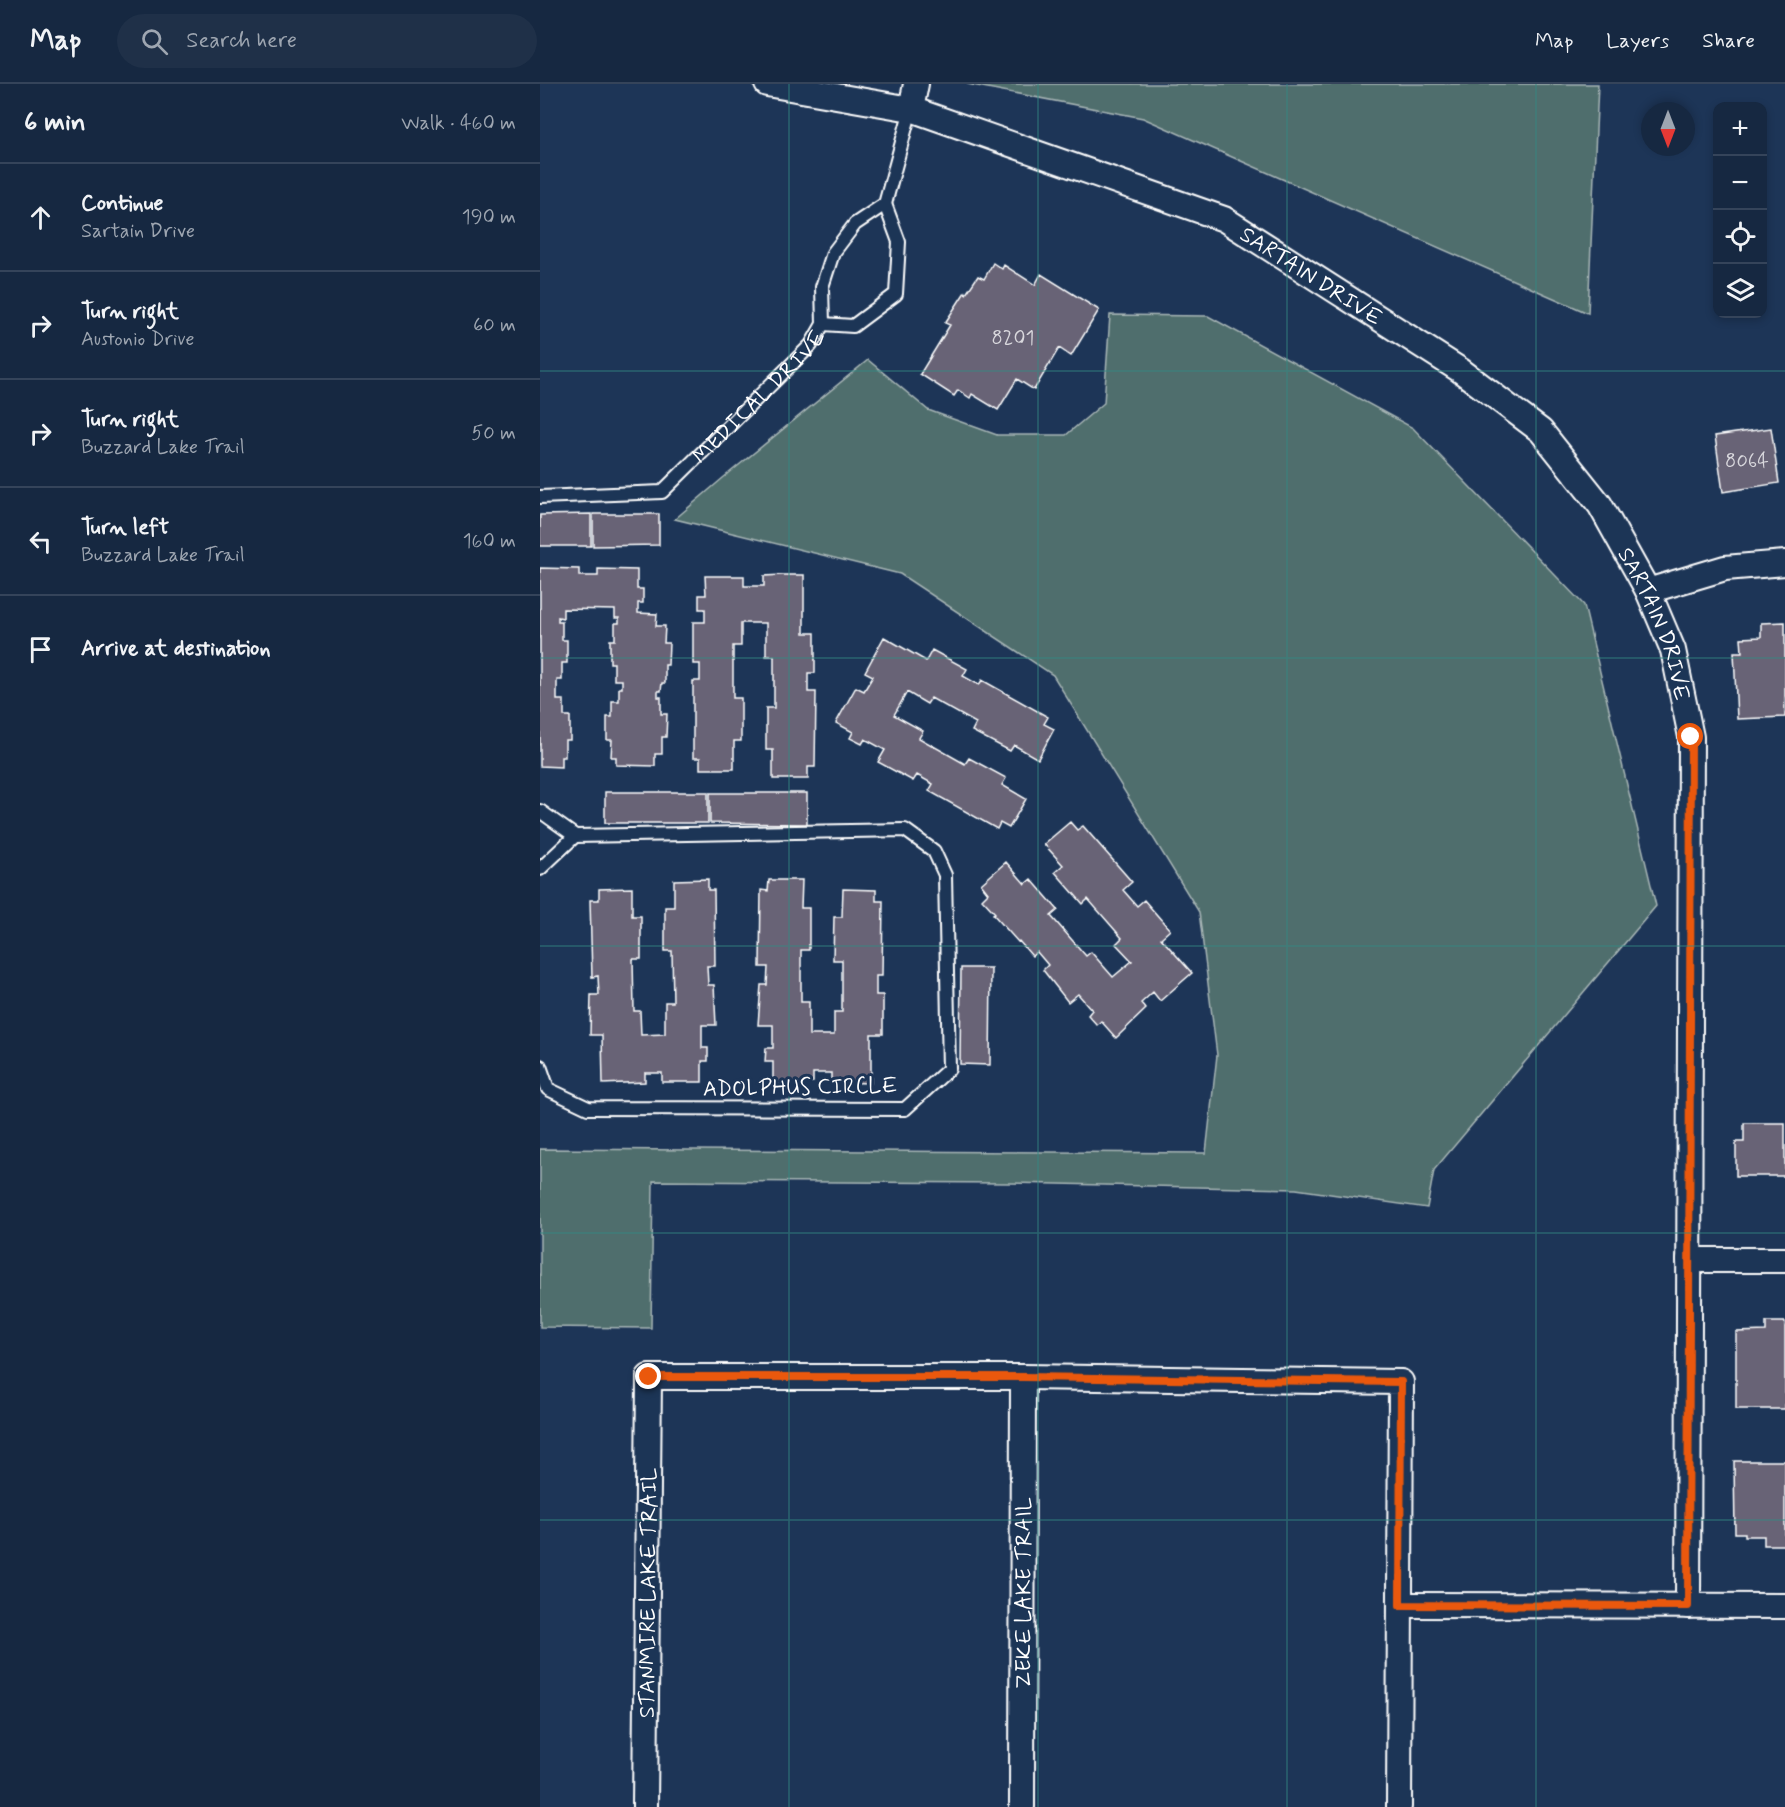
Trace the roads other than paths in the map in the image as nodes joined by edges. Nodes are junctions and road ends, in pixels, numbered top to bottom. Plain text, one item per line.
1 (767, 84) edge
2 (916, 84) edge
3 (911, 109) junction
4 (885, 204) junction
5 (823, 324) junction
6 (540, 497) edge
7 (1785, 563) edge
8 (1648, 591) junction
9 (540, 811) edge
10 (575, 836) junction
11 (540, 869) edge
12 (540, 1066) edge
13 (1689, 1260) junction
14 (1785, 1260) edge
15 (1023, 1377) junction
16 (1400, 1605) junction
17 (1688, 1606) junction
18 (1785, 1606) edge
19 (645, 1807) edge
20 (1022, 1807) edge
21 (1399, 1807) edge

1 - 3 street, SARTAIN DRIVE
2 - 3 street
3 - 4 lane
3 - 8 street, SARTAIN DRIVE
4 - 5 lane, MEDICAL DRIVE
4 - 5 lane
5 - 6 lane, MEDICAL DRIVE
7 - 8 street
8 - 13 street, SARTAIN DRIVE
9 - 10 lane
10 - 11 lane
10 - 12 lane, ADOLPHUS CIRCLE
13 - 14 street
13 - 17 street, SARTAIN DRIVE
15 - 16 street
15 - 19 street, STANMIRE LAKE TRAIL
15 - 20 street, ZEKE LAKE TRAIL
16 - 17 street
16 - 21 street
17 - 18 street

